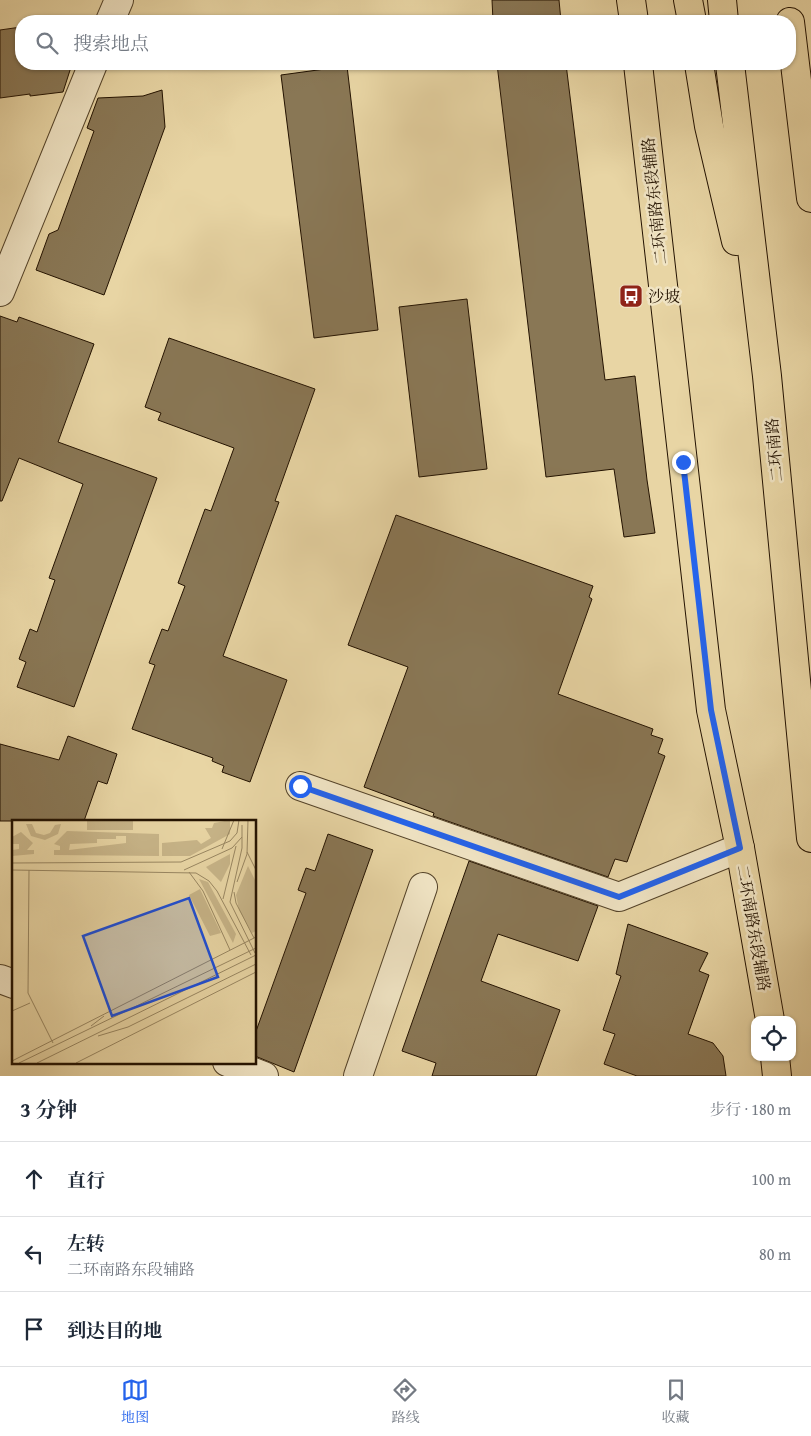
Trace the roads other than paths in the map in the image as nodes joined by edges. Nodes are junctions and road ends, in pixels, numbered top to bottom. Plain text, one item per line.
1 (119, 0) edge
2 (631, 0) edge
3 (688, 0) edge
4 (722, 0) edge
5 (787, 0) edge
6 (113, 15) edge
7 (633, 15) edge
8 (691, 15) edge
9 (723, 15) edge
10 (789, 15) edge
11 (91, 70) edge
12 (639, 70) edge
13 (700, 70) edge
14 (731, 70) edge
15 (796, 70) edge
16 (811, 198) edge
17 (0, 292) edge
18 (767, 376) junction
19 (300, 786) dead end
20 (811, 838) edge
21 (740, 848) junction
22 (423, 887) dead end
23 (0, 979) edge
24 (12, 983) edge
25 (769, 1016) edge
26 (775, 1061) edge
27 (232, 1064) edge
28 (264, 1076) edge
29 (358, 1076) edge
30 (777, 1076) edge

1 - 6 street
2 - 7 main road
3 - 8 main road
4 - 9 main road
5 - 10 main road
11 - 17 street
12 - 21 main road, 二环南路东段辅路
13 - 18 main road
14 - 18 main road, 二环南路
15 - 16 main road
18 - 20 main road, 二环南路
19 - 21 street
21 - 25 main road, 二环南路东段辅路
22 - 29 street
23 - 24 street
26 - 30 main road
27 - 28 street

